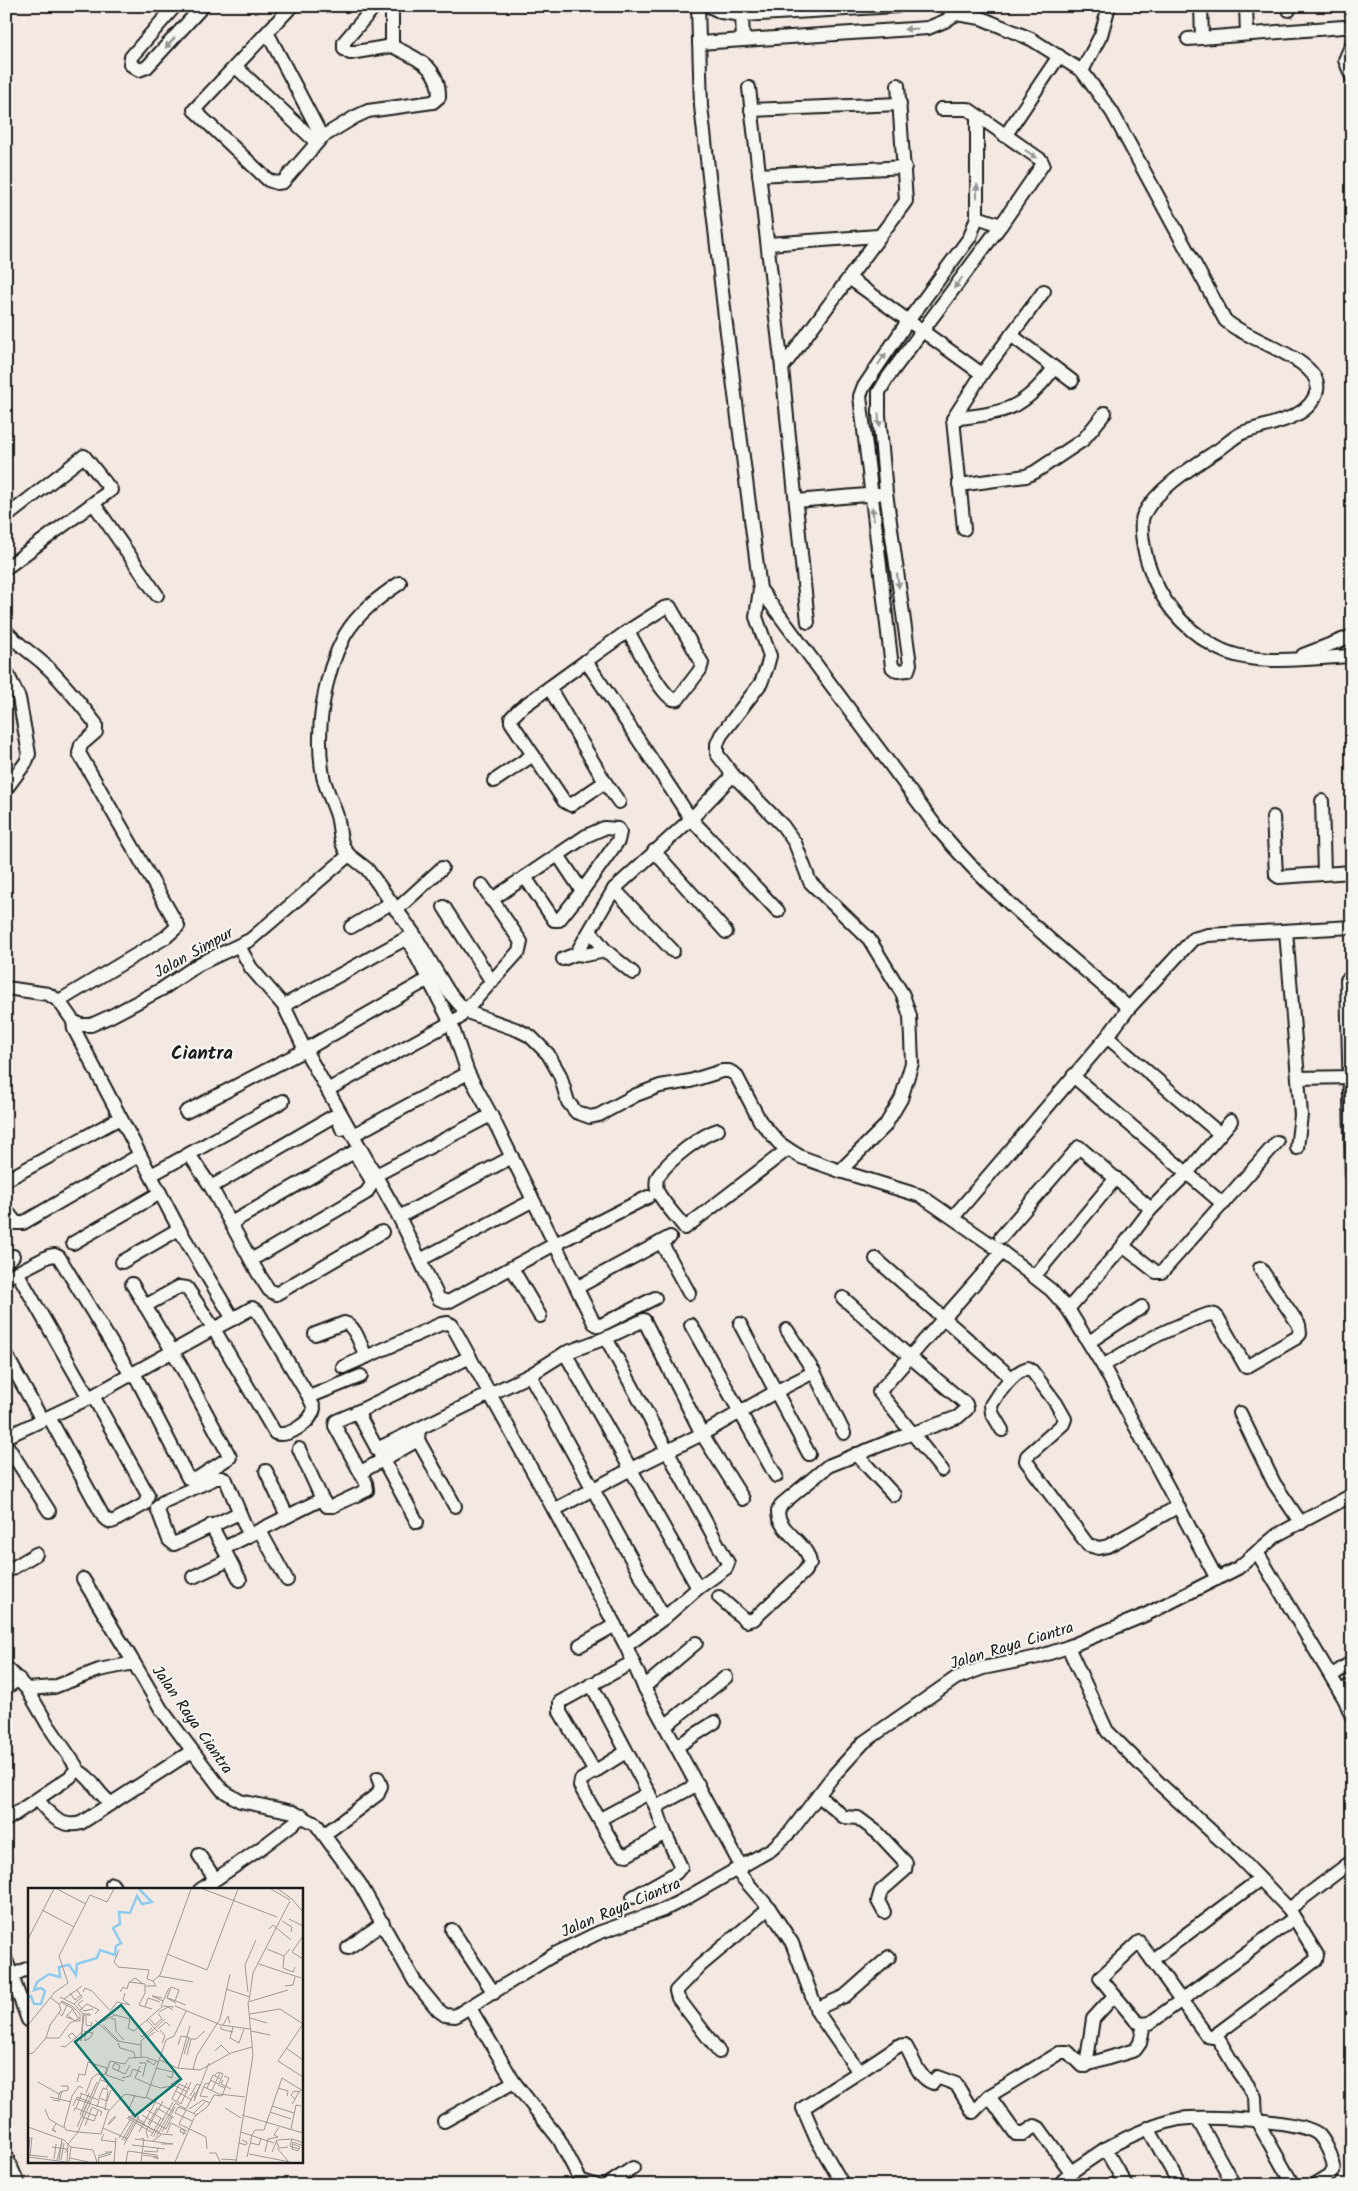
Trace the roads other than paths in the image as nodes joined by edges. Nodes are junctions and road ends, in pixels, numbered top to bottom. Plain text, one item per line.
1 (175, 6) edge
2 (203, 6) edge
3 (292, 6) edge
4 (375, 6) edge
5 (392, 6) edge
6 (698, 6) edge
7 (709, 6) edge
8 (897, 6) edge
9 (1109, 6) edge
10 (1202, 6) edge
11 (1246, 6) edge
12 (951, 10) edge
13 (742, 16) junction
14 (1343, 27) dead end
15 (268, 34) junction
16 (1247, 34) junction
17 (1202, 38) junction
18 (1188, 39) dead end
19 (743, 40) junction
20 (699, 43) junction
21 (1352, 44) edge
22 (392, 46) junction
23 (1059, 56) junction
24 (236, 67) junction
25 (1082, 71) junction
26 (1352, 77) edge
27 (898, 85) dead end
28 (749, 88) dead end
29 (900, 104) junction
30 (941, 109) dead end
31 (751, 110) junction
32 (977, 116) junction
33 (1005, 136) junction
34 (319, 140) junction
35 (905, 167) junction
36 (759, 175) junction
37 (977, 217) junction
38 (1001, 225) junction
39 (878, 236) junction
40 (768, 244) junction
41 (849, 278) junction
42 (1044, 291) dead end
43 (908, 321) junction
44 (922, 331) junction
45 (1011, 335) junction
46 (782, 368) junction
47 (1054, 368) junction
48 (982, 374) junction
49 (1072, 380) dead end
50 (1104, 413) dead end
51 (953, 419) junction
52 (959, 485) junction
53 (886, 493) junction
54 (871, 495) junction
55 (796, 501) junction
56 (94, 504) junction
57 (6, 517) edge
58 (964, 529) dead end
59 (6, 568) edge
60 (400, 583) dead end
61 (760, 589) junction
62 (157, 595) dead end
63 (808, 622) dead end
64 (6, 631) edge
65 (628, 631) junction
66 (1352, 636) edge
67 (1352, 656) edge
68 (1294, 659) junction
69 (586, 660) junction
70 (6, 670) edge
71 (550, 689) junction
72 (533, 755) junction
73 (733, 775) junction
74 (494, 781) dead end
75 (606, 782) junction
76 (6, 789) edge
77 (1322, 801) dead end
78 (619, 802) dead end
79 (1273, 817) dead end
80 (691, 819) junction
81 (654, 851) junction
82 (349, 855) junction
83 (558, 855) junction
84 (442, 868) dead end
85 (1352, 872) edge
86 (1324, 874) junction
87 (525, 877) junction
88 (482, 885) dead end
89 (614, 889) junction
90 (582, 891) junction
91 (491, 900) junction
92 (393, 907) junction
93 (444, 907) dead end
94 (778, 912) dead end
95 (351, 927) dead end
96 (1352, 927) edge
97 (590, 931) junction
98 (1286, 931) junction
99 (726, 932) dead end
100 (239, 946) junction
101 (606, 951) junction
102 (673, 951) dead end
103 (576, 954) junction
104 (563, 959) dead end
105 (633, 973) dead end
106 (1352, 977) edge
107 (427, 980) junction
108 (492, 982) junction
109 (6, 988) edge
110 (60, 1001) junction
111 (284, 1006) junction
112 (1129, 1008) junction
113 (466, 1011) junction
114 (73, 1021) junction
115 (450, 1023) junction
116 (1350, 1025) edge
117 (1107, 1037) junction
118 (305, 1050) junction
119 (468, 1073) junction
120 (1073, 1076) junction
121 (1351, 1077) edge
122 (1298, 1078) junction
123 (329, 1089) junction
124 (283, 1101) dead end
125 (186, 1112) dead end
126 (492, 1115) junction
127 (120, 1118) junction
128 (1231, 1121) dead end
129 (718, 1130) dead end
130 (1351, 1133) edge
131 (1220, 1134) junction
132 (354, 1135) junction
133 (1277, 1142) dead end
134 (1297, 1148) dead end
135 (788, 1149) junction
136 (354, 1152) junction
137 (189, 1154) junction
138 (140, 1155) junction
139 (512, 1157) junction
140 (840, 1171) junction
141 (1187, 1173) junction
142 (152, 1175) junction
143 (376, 1175) junction
144 (1352, 1175) edge
145 (1116, 1178) junction
146 (6, 1180) edge
147 (211, 1188) junction
148 (160, 1192) junction
149 (648, 1197) dead end
150 (532, 1201) junction
151 (1223, 1204) junction
152 (1151, 1209) junction
153 (7, 1214) edge
154 (955, 1215) dead end
155 (399, 1217) junction
156 (231, 1223) junction
157 (179, 1230) junction
158 (382, 1232) dead end
159 (1000, 1237) dead end
160 (73, 1243) dead end
161 (555, 1244) junction
162 (1123, 1246) junction
163 (1002, 1252) junction
164 (876, 1259) dead end
165 (251, 1260) junction
166 (420, 1260) junction
167 (122, 1262) dead end
168 (512, 1268) junction
169 (1260, 1268) dead end
170 (1038, 1272) dead end
171 (12, 1275) edge
172 (132, 1284) dead end
173 (578, 1287) junction
174 (689, 1294) dead end
175 (655, 1298) dead end
176 (843, 1298) dead end
177 (145, 1306) junction
178 (1142, 1307) dead end
179 (1068, 1309) junction
180 (540, 1316) dead end
181 (944, 1318) junction
182 (233, 1319) junction
183 (740, 1324) dead end
184 (691, 1325) dead end
185 (214, 1329) junction
186 (787, 1330) dead end
187 (315, 1334) dead end
188 (606, 1338) junction
189 (1089, 1342) junction
190 (173, 1352) junction
191 (565, 1353) junction
192 (6, 1356) edge
193 (909, 1356) junction
194 (366, 1357) junction
195 (470, 1357) junction
196 (1103, 1366) junction
197 (344, 1367) dead end
198 (814, 1372) junction
199 (1006, 1373) dead end
200 (132, 1374) junction
201 (530, 1375) junction
202 (361, 1376) dead end
203 (777, 1391) junction
204 (490, 1394) junction
205 (91, 1397) junction
206 (309, 1397) junction
207 (357, 1412) junction
208 (740, 1413) junction
209 (1240, 1413) dead end
210 (46, 1419) junction
211 (1002, 1430) dead end
212 (419, 1434) junction
213 (702, 1434) junction
214 (844, 1434) dead end
215 (911, 1434) junction
216 (6, 1437) edge
217 (6, 1444) edge
218 (299, 1449) dead end
219 (377, 1449) junction
220 (668, 1450) junction
221 (809, 1454) dead end
222 (856, 1454) junction
223 (383, 1461) junction
224 (631, 1469) junction
225 (266, 1470) dead end
226 (942, 1470) dead end
227 (360, 1472) junction
228 (776, 1476) dead end
229 (594, 1489) junction
230 (894, 1495) dead end
231 (1352, 1495) edge
232 (322, 1499) junction
233 (743, 1499) dead end
234 (455, 1506) dead end
235 (1177, 1507) junction
236 (554, 1510) junction
237 (49, 1511) dead end
238 (239, 1513) junction
239 (287, 1516) junction
240 (417, 1522) dead end
241 (1301, 1523) junction
242 (212, 1525) junction
243 (254, 1533) junction
244 (1257, 1552) junction
245 (36, 1554) dead end
246 (227, 1554) junction
247 (6, 1572) edge
248 (193, 1576) dead end
249 (1218, 1579) junction
250 (83, 1580) dead end
251 (240, 1580) dead end
252 (287, 1580) dead end
253 (698, 1588) junction
254 (720, 1597) dead end
255 (664, 1618) junction
256 (615, 1625) junction
257 (696, 1643) dead end
258 (580, 1645) dead end
259 (626, 1646) junction
260 (1068, 1647) junction
261 (633, 1662) junction
262 (1352, 1662) edge
263 (134, 1663) junction
264 (6, 1667) edge
265 (1331, 1676) junction
266 (726, 1677) dead end
267 (23, 1684) junction
268 (591, 1684) junction
269 (1352, 1685) edge
270 (644, 1687) junction
271 (6, 1688) edge
272 (1340, 1692) junction
273 (1352, 1716) edge
274 (715, 1722) dead end
275 (664, 1726) junction
276 (676, 1747) junction
277 (192, 1751) junction
278 (626, 1752) junction
279 (76, 1770) junction
280 (594, 1772) junction
281 (378, 1778) dead end
282 (698, 1784) junction
283 (649, 1793) junction
284 (819, 1796) junction
285 (38, 1800) junction
286 (111, 1803) junction
287 (656, 1807) junction
288 (303, 1816) junction
289 (600, 1819) junction
290 (6, 1820) edge
291 (664, 1833) junction
292 (324, 1834) junction
293 (199, 1855) dead end
294 (1352, 1861) edge
295 (739, 1869) junction
296 (215, 1879) junction
297 (1259, 1880) junction
298 (203, 1888) edge
299 (632, 1898) dead end
300 (769, 1908) junction
301 (884, 1912) dead end
302 (1292, 1913) junction
303 (383, 1923) junction
304 (452, 1930) dead end
305 (348, 1948) dead end
306 (888, 1957) dead end
307 (6, 1960) edge
308 (1152, 1960) junction
309 (28, 1968) edge
310 (10, 1977) edge
311 (494, 1993) junction
312 (1114, 1996) junction
313 (1180, 2000) junction
314 (470, 2008) junction
315 (816, 2009) junction
316 (28, 2020) edge
317 (1144, 2024) junction
318 (1216, 2034) junction
319 (719, 2052) dead end
320 (1086, 2066) junction
321 (859, 2072) junction
322 (514, 2082) junction
323 (989, 2096) junction
324 (1196, 2118) junction
325 (1256, 2119) junction
326 (444, 2121) dead end
327 (1148, 2128) junction
328 (1105, 2149) junction
329 (6, 2156) edge
330 (633, 2168) dead end
331 (1067, 2180) edge
332 (582, 2183) edge
333 (18, 2185) edge
334 (595, 2185) edge
335 (607, 2185) edge
336 (843, 2185) edge
337 (1126, 2185) edge
338 (1180, 2185) edge
339 (1234, 2185) edge
340 (1294, 2185) edge
341 (1314, 2185) edge

2 -> 1 street
3 - 15 street
4 - 22 street
5 - 22 street
6 - 20 street
7 - 13 street
8 - 13 street
9 - 25 street
10 - 17 street
11 - 16 street
12 -> 19 street
12 - 23 street
13 - 19 street
14 - 16 street
15 - 24 street
15 - 34 street
16 - 17 street
17 - 18 street
19 - 20 street
20 - 61 street
21 - 26 street
22 - 34 street
23 - 25 street
23 - 33 street
24 - 34 street
24 - 34 street
25 - 68 street
27 - 29 street
28 - 31 street
29 - 31 street
29 - 35 street
30 - 32 street
31 - 36 street
32 - 33 street
37 -> 32 street
33 -> 38 street
35 - 36 street
35 - 39 street
36 - 40 street
37 - 38 street
37 - 43 street
38 -> 44 street
39 - 40 street
39 - 41 street
40 - 46 street
41 - 43 street
41 - 46 street
42 - 45 street
43 - 44 street
54 -> 43 street
44 - 48 street
44 -> 53 street
45 - 47 street
45 - 48 street
46 - 55 street
47 - 49 street
47 - 51 street
48 - 51 street
50 - 52 street
51 - 52 street
52 - 58 street
53 - 54 street
53 -> 54 street
54 - 55 street
55 - 63 street
56 - 57 street
56 - 59 street
56 - 62 street
60 - 82 street
61 - 73 street
61 - 112 street
64 - 110 street
65 - 65 street
65 - 69 street
66 - 68 street
67 - 68 street
69 - 71 street
69 - 80 street
70 - 76 street
71 - 72 street
71 - 75 street
72 - 74 street
72 - 75 street
73 - 80 street
73 - 140 street
75 - 78 street
77 - 86 street
79 - 86 street
80 - 81 street
80 - 94 street
81 - 89 street
81 - 99 street
82 - 92 street
82 - 100 street, Jalan Simpur
83 - 87 street
83 - 90 street
83 - 90 street
84 - 92 street
85 - 86 street
87 - 90 street
87 - 91 street
88 - 91 street
89 - 97 street
89 - 102 street
91 - 108 street
92 - 95 street
92 - 113 street
93 - 108 street
96 - 98 street
97 - 101 street
97 - 103 street
98 - 112 street
98 - 122 street
100 - 111 street
100 - 114 street, Jalan Simpur
101 - 103 street
101 - 105 street
103 - 104 street
106 - 116 street
107 - 111 street
107 - 115 street
107 - 118 street
108 - 113 street
109 - 110 street
110 - 114 street
111 - 118 street
112 - 117 street
113 - 115 street
113 - 135 street
114 - 127 street
115 - 119 street
115 - 123 street
116 - 121 street
117 - 120 street
117 - 131 street
118 - 123 street
118 - 125 street
119 - 126 street
119 - 132 street
120 - 141 street
120 - 154 street
121 - 122 street
121 - 130 street
122 - 134 street
123 - 132 street
124 - 137 street
126 - 139 street
126 - 143 street
127 - 138 street
127 - 146 street
128 - 131 street
129 - 135 street
130 - 144 street
131 - 141 street
132 - 143 street
133 - 151 street
135 - 140 street
136 - 147 street
136 - 156 street
136 - 165 street
137 - 142 street
137 - 147 street
138 - 142 street
138 - 153 street
139 - 150 street
139 - 155 street
140 - 163 street
141 - 151 street
141 - 152 street
142 - 148 street
143 - 155 street
145 - 152 street
145 - 159 street
145 - 170 street
147 - 156 street
148 - 157 street
148 - 160 street
149 - 161 street
150 - 161 street
150 - 166 street
151 - 162 street
152 - 162 street
155 - 166 street
156 - 165 street
157 - 167 street
157 - 182 street
158 - 165 street
161 - 168 street
161 - 173 street
162 - 179 street
163 - 179 street
163 - 181 street
164 - 181 street
166 - 168 street
168 - 180 street
169 - 196 street
171 - 200 street
171 - 205 street
172 - 177 street
173 - 174 street
173 - 175 street
176 - 193 street
177 - 185 street
177 - 190 street
178 - 189 street
179 - 189 street
181 - 193 street
181 - 199 street
182 - 185 street
182 - 206 street
183 - 203 street
184 - 208 street
185 - 190 street
185 - 206 street
186 - 198 street
187 - 194 street
188 - 191 street
188 - 213 street
188 - 220 street
189 - 196 street
190 - 200 street
190 - 200 street
191 - 201 street
191 - 224 street
192 - 210 street
193 - 215 street
193 - 215 street
194 - 195 street
194 - 197 street
195 - 204 street
195 - 207 street
196 - 235 street
198 - 203 street
198 - 214 street
200 - 205 street
201 - 204 street
201 - 229 street
202 - 206 street
203 - 208 street
203 - 221 street
204 - 212 street
204 - 236 street
205 - 210 street
205 - 210 street
207 - 219 street
207 - 227 street
208 - 213 street
208 - 228 street
209 - 241 street
210 - 216 street
211 - 235 street
212 - 219 street
212 - 223 street
212 - 234 street
213 - 220 street
213 - 233 street
215 - 222 street
215 - 226 street
217 - 237 street
218 - 232 street
219 - 223 street
220 - 224 street
220 - 253 street
222 - 230 street
222 - 254 street
223 - 227 street
223 - 240 street
224 - 229 street
224 - 253 street
225 - 239 street
227 - 232 street
229 - 236 street
229 - 255 street
231 - 241 street, Jalan Raya Ciantra
232 - 239 street
235 - 249 street
236 - 256 street
238 - 242 street
238 - 242 street
238 - 243 street
239 - 243 street
241 - 244 street, Jalan Raya Ciantra
242 - 246 street
243 - 246 street
243 - 252 street
244 - 249 street, Jalan Raya Ciantra
244 - 265 street
245 - 247 street
246 - 248 street
246 - 251 street
249 - 260 street, Jalan Raya Ciantra
250 - 263 street
253 - 255 street
255 - 259 street
256 - 258 street
256 - 259 street
257 - 270 street
259 - 261 street
260 - 284 street, Jalan Raya Ciantra
260 - 297 street
261 - 268 street
261 - 270 street
262 - 265 street
263 - 267 street, Jalan Raya Ciantra
263 - 277 street, Jalan Raya Ciantra
264 - 267 street
265 - 272 street
266 - 275 street
267 - 271 street
267 - 279 street
268 - 278 street
268 - 280 street
269 - 272 street
270 - 275 street
272 - 273 street
274 - 276 street
275 - 276 street
276 - 282 street
277 - 286 street
277 - 288 street, Jalan Raya Ciantra
278 - 280 street
278 - 283 street
279 - 285 street
279 - 286 street
280 - 289 street
281 - 292 street
282 - 287 street
282 - 295 street
283 - 287 street
283 - 289 street
284 - 295 street, Jalan Raya Ciantra
284 - 301 street
285 - 286 street
285 - 290 street
287 - 291 street
288 - 292 street, Jalan Raya Ciantra
288 - 296 street
289 - 291 street
291 - 299 street
292 - 303 street, Jalan Raya Ciantra
293 - 296 street
294 - 302 street
295 - 300 street
295 - 311 street, Jalan Raya Ciantra
296 - 298 street
297 - 302 street
297 - 308 street
300 - 315 street
300 - 319 street
302 - 313 street
302 - 318 street
303 - 305 street
303 - 314 street, Jalan Raya Ciantra
304 - 311 street
306 - 315 street
307 - 310 street
308 - 312 street
308 - 313 street
309 - 310 street
310 - 316 street
311 - 314 street, Jalan Raya Ciantra
312 - 317 street
312 - 320 street
313 - 317 street
313 - 318 street
314 - 322 street
315 - 321 street
317 - 320 street
318 - 325 street
320 - 323 street
321 - 323 street
321 - 336 street
322 - 326 street
322 - 332 street
323 - 331 street
324 - 325 street
324 - 327 street
324 - 339 street
325 - 340 street
325 - 341 street
327 - 328 street
327 - 338 street
328 - 331 street
328 - 337 street
329 - 333 street
330 - 335 street
332 - 334 street

